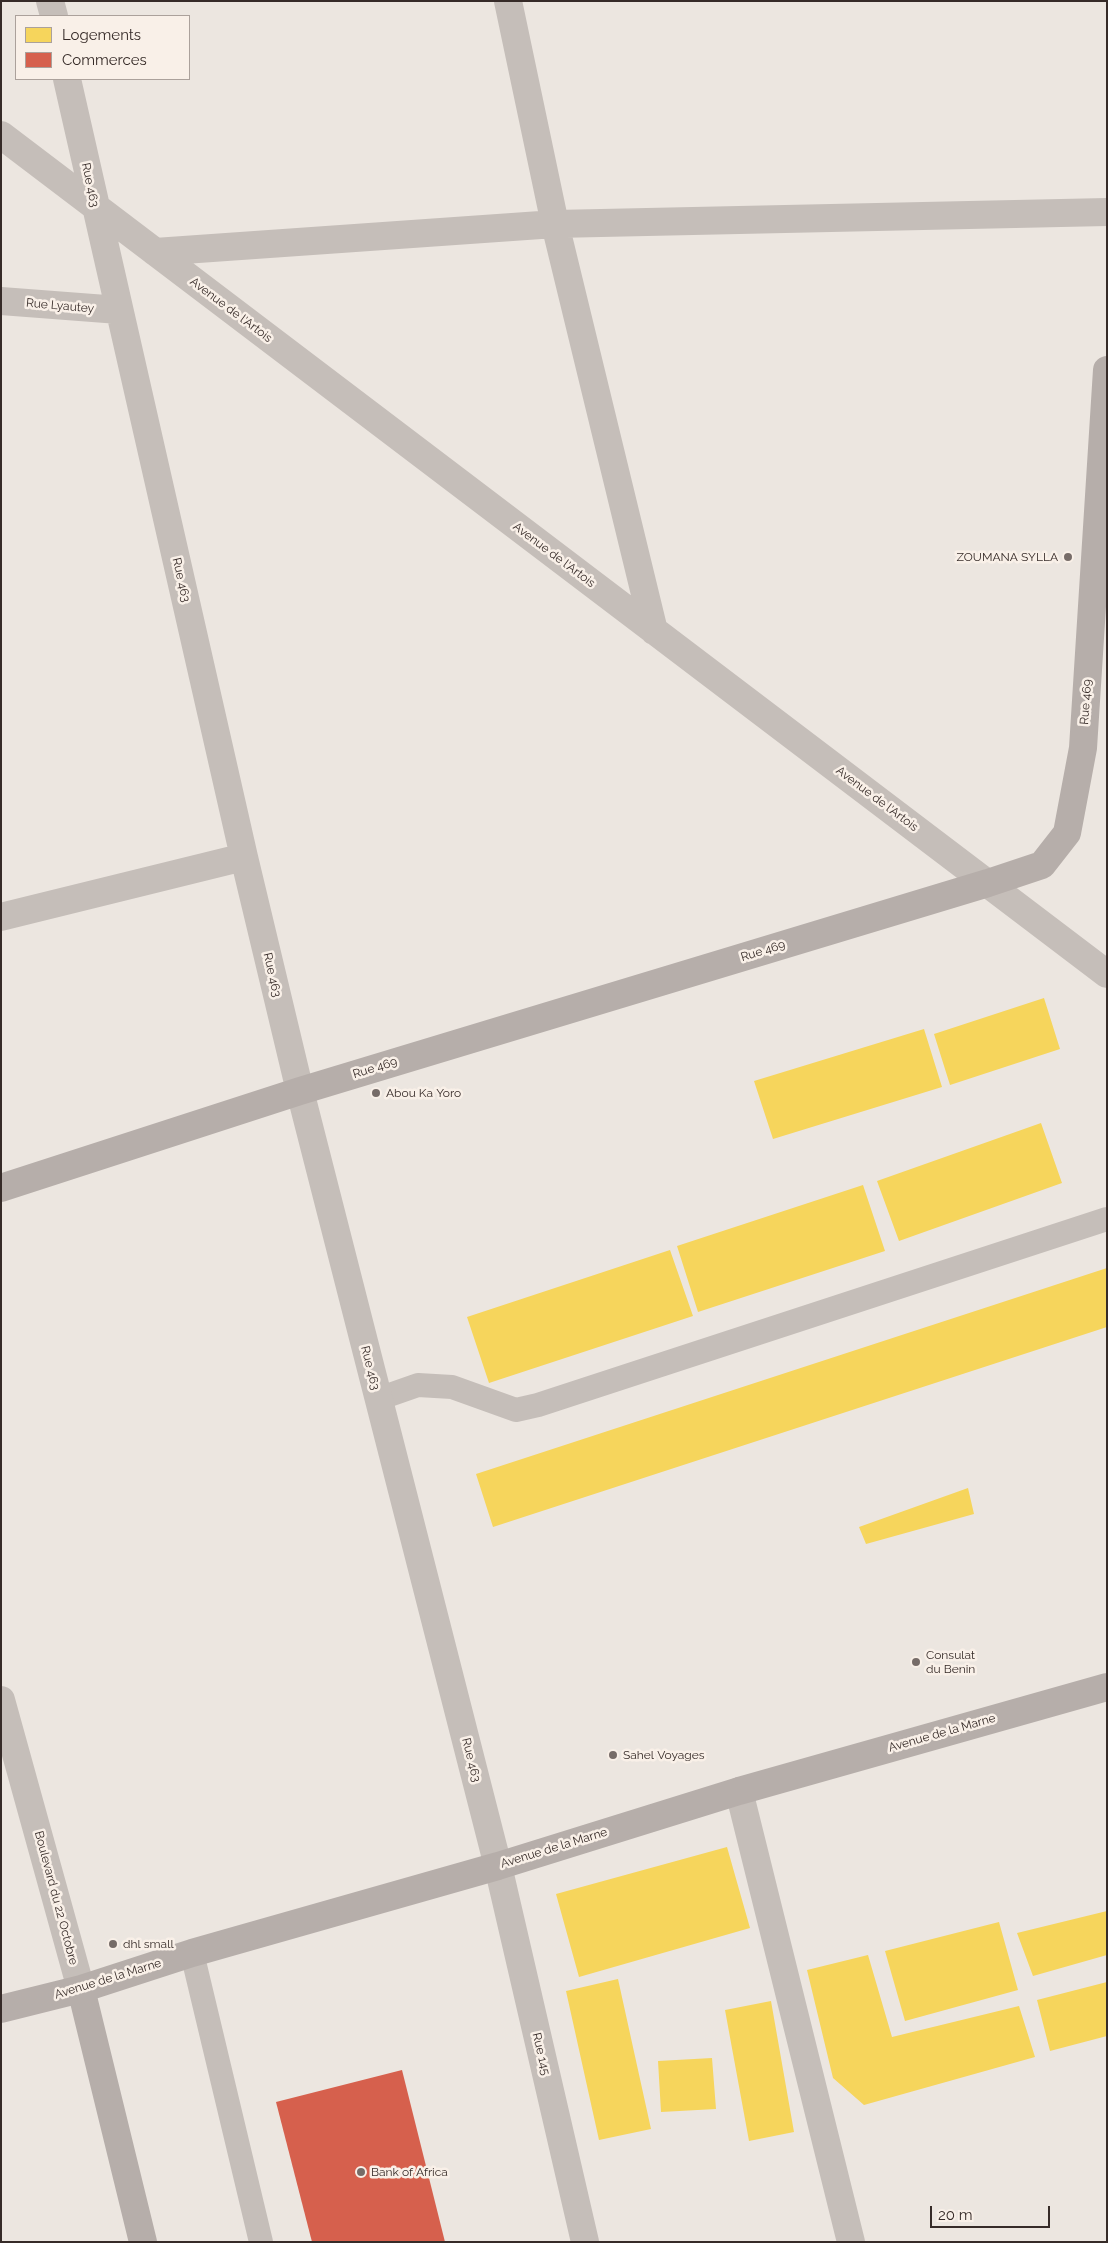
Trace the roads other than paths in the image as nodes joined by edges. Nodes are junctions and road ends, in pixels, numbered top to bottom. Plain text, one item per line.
1 (50, 1) edge
2 (508, 1) edge
3 (54, 15) edge
4 (67, 80) edge
5 (1, 135) edge
6 (95, 206) junction
7 (1107, 212) edge
8 (555, 224) junction
9 (155, 252) junction
10 (1, 301) edge
11 (119, 310) junction
12 (1107, 370) edge
13 (1101, 543) edge
14 (654, 631) junction
15 (244, 857) junction
16 (988, 883) junction
17 (1, 917) edge
18 (1107, 974) edge
19 (300, 1091) junction
20 (1, 1188) edge
21 (1107, 1219) edge
22 (378, 1399) junction
23 (1107, 1687) edge
24 (1, 1700) edge
25 (739, 1791) junction
26 (498, 1866) junction
27 (192, 1954) junction
28 (81, 1989) junction
29 (1, 2010) edge
30 (143, 2242) edge
31 (261, 2242) edge
32 (585, 2242) edge
33 (851, 2242) edge

1 - 3 street
2 - 8 street
4 - 6 street, Rue 463
5 - 6 street, Avenue de l'Artois
6 - 9 street, Avenue de l'Artois
6 - 11 street, Rue 463
7 - 8 street
8 - 9 street
8 - 14 street
9 - 14 street, Avenue de l'Artois
10 - 11 street, Rue Lyautey
11 - 15 street, Rue 463
12 - 13 street, Rue 469
13 - 16 street, Rue 469
14 - 16 street, Avenue de l'Artois
15 - 17 street
15 - 19 street, Rue 463
16 - 18 street, Avenue de l'Artois
16 - 19 street, Rue 469
19 - 20 street, Rue 469
19 - 22 street, Rue 463
21 - 22 lane
22 - 26 street, Rue 463
23 - 25 street, Avenue de la Marne
24 - 28 street, Boulevard du 22 Octobre
25 - 26 street, Avenue de la Marne
25 - 33 street
26 - 27 street, Avenue de la Marne
26 - 32 street, Rue 145
27 - 28 street, Avenue de la Marne
27 - 31 lane
28 - 29 street, Avenue de la Marne
28 - 30 street, Boulevard du 22 Octobre

